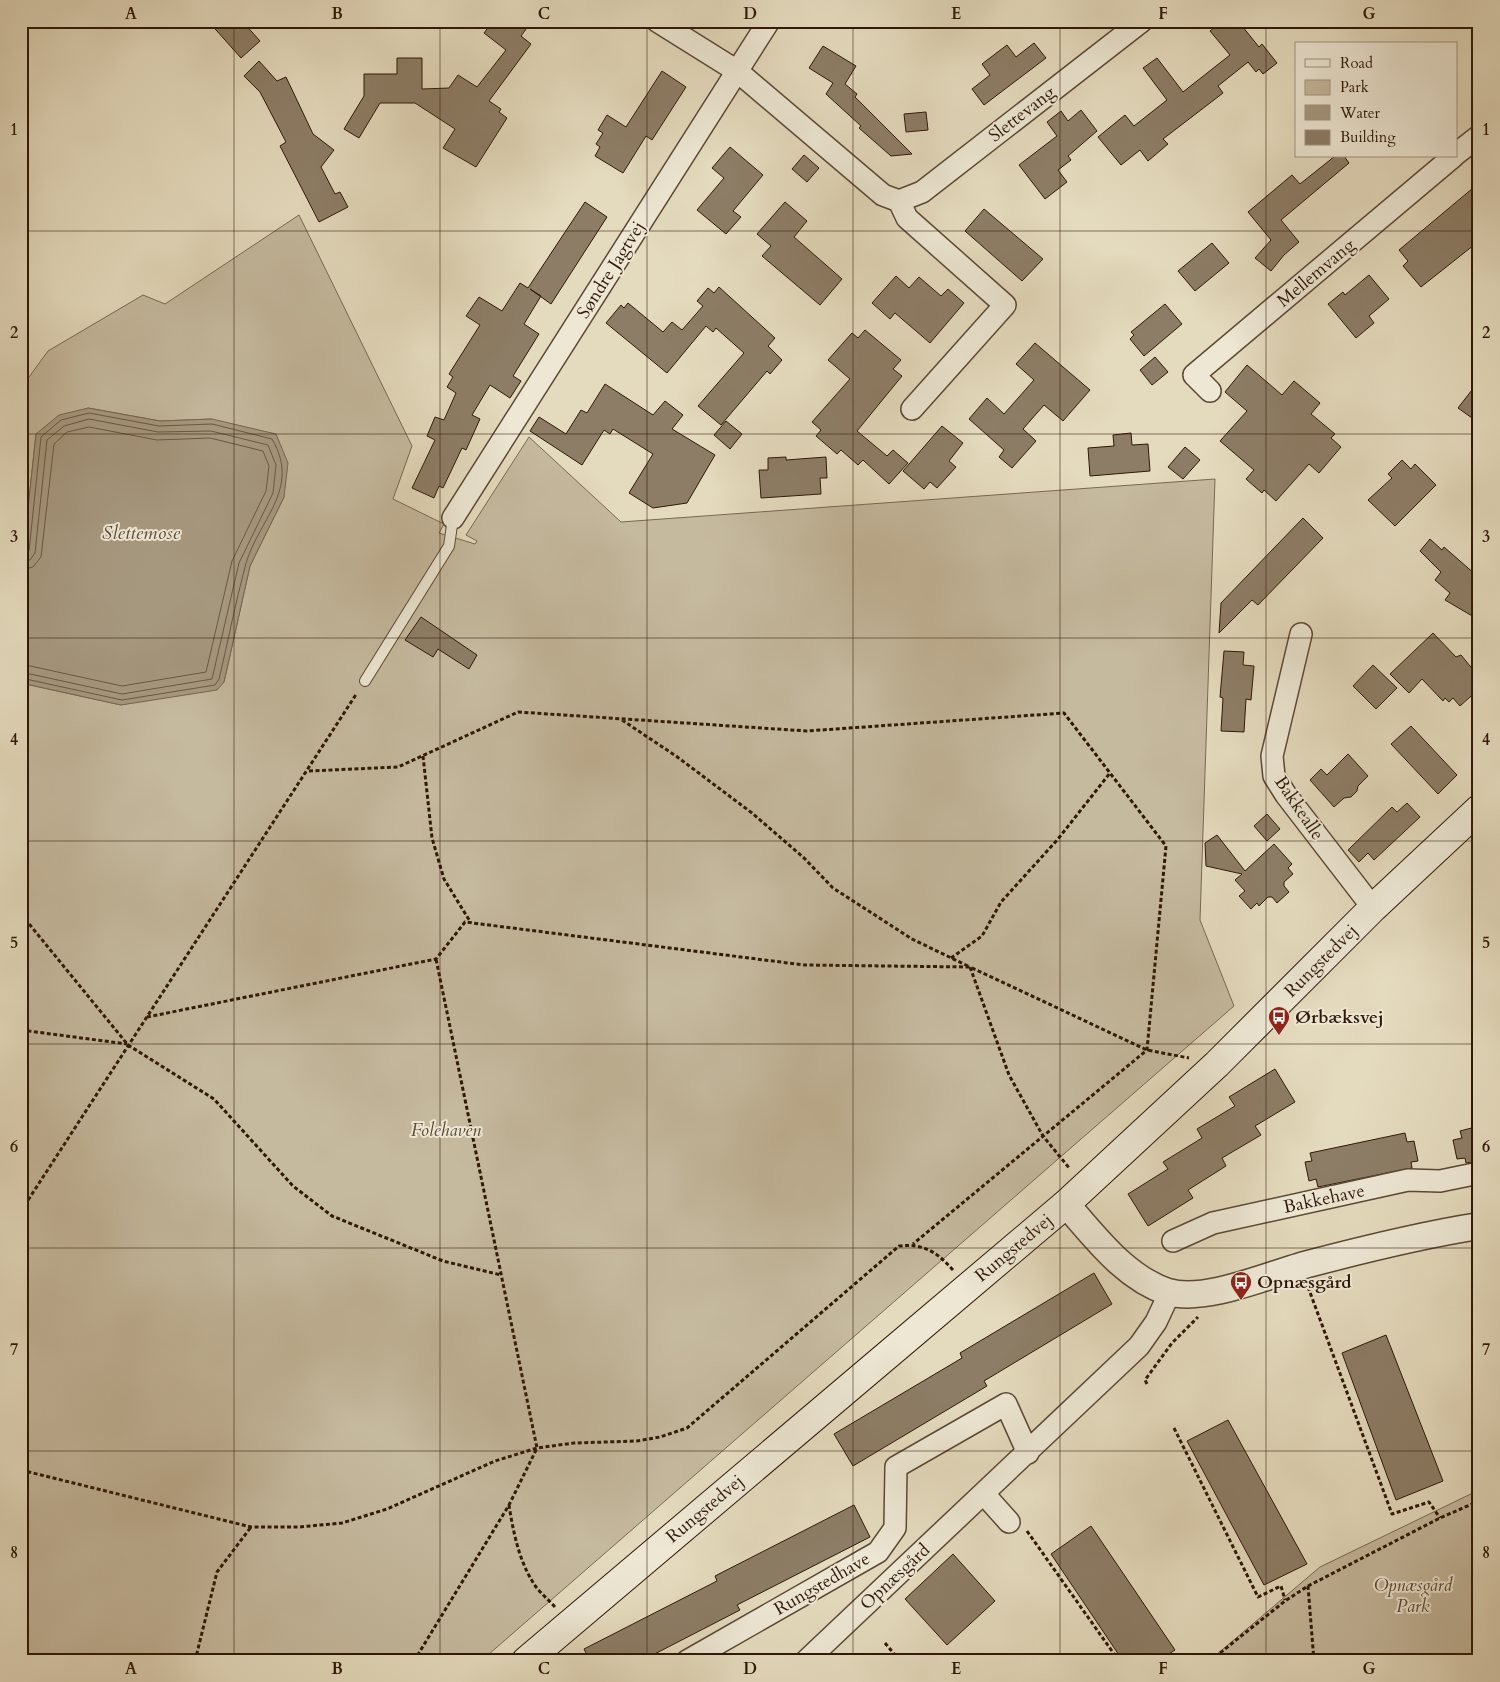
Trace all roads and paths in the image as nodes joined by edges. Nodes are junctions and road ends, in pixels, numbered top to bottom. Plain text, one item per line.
1 (657, 21) edge
2 (768, 21) edge
3 (1142, 21) edge
4 (737, 71) junction
5 (1479, 136) edge
6 (1458, 153) edge
7 (1451, 158) edge
8 (899, 201) junction
9 (1210, 392) dead end
10 (912, 409) dead end
11 (454, 518) joint
12 (1301, 634) dead end
13 (365, 681) joint
14 (621, 719) junction
15 (423, 756) junction
16 (309, 771) junction
17 (1110, 773) junction
18 (1479, 809) edge
19 (1373, 908) junction
20 (21, 914) edge
21 (471, 923) junction
22 (951, 958) junction
23 (436, 959) junction
24 (970, 967) junction
25 (147, 1017) junction
26 (21, 1030) edge
27 (128, 1045) junction
28 (1147, 1050) junction
29 (1217, 1064) junction
30 (1043, 1136) junction
31 (1479, 1173) edge
32 (1075, 1196) junction
33 (21, 1211) edge
34 (1479, 1226) edge
35 (1173, 1241) dead end
36 (914, 1244) junction
37 (501, 1275) junction
38 (969, 1286) junction
39 (1308, 1286) dead end
40 (1170, 1292) junction
41 (1208, 1294) junction
42 (1147, 1384) dead end
43 (1174, 1428) dead end
44 (537, 1448) junction
45 (1028, 1453) junction
46 (21, 1470) edge
47 (984, 1494) junction
48 (1479, 1501) edge
49 (509, 1505) junction
50 (1440, 1518) junction
51 (1015, 1523) joint
52 (251, 1527) junction
53 (1308, 1586) junction
54 (1285, 1601) junction
55 (570, 1624) junction
56 (884, 1644) dead end
57 (195, 1661) edge
58 (414, 1661) edge
59 (526, 1661) edge
60 (687, 1661) edge
61 (806, 1661) edge
62 (900, 1661) edge
63 (1119, 1661) edge
64 (1210, 1661) edge
65 (1314, 1661) edge

1 - 4 street
2 - 4 street, Søndre Jagtvej
3 - 8 street, Slettevang
4 - 8 street
4 - 11 street, Søndre Jagtvej
5 - 6 street, Mellemvang
7 - 9 street, Mellemvang
8 - 10 street
11 - 13 lane
12 - 19 street, Bakkealle
13 - 16 path
14 - 15 path
14 - 17 path
14 - 22 path
15 - 16 path
15 - 21 path
16 - 25 path
17 - 22 path
17 - 28 path
18 - 19 main road, Rungstedvej
19 - 29 main road, Rungstedvej
20 - 27 path
21 - 23 path
21 - 24 path
22 - 24 path
23 - 25 path
23 - 37 path
24 - 28 path
24 - 30 path
25 - 27 path
26 - 27 path
27 - 33 path
27 - 37 path
28 - 29 path
28 - 30 path
29 - 32 main road, Rungstedvej
30 - 32 path
30 - 36 path
31 - 35 street, Bakkehave
32 - 38 main road, Rungstedvej
32 - 40 street
34 - 41 street
36 - 38 path
36 - 44 path
37 - 44 path
38 - 55 main road, Rungstedvej
39 - 50 path
40 - 41 street
40 - 45 street, Opnæsgård
41 - 42 path
43 - 54 path
44 - 49 path
44 - 52 path
45 - 47 street, Opnæsgård
45 - 60 street, Rungstedhave
46 - 52 path
47 - 51 street
47 - 61 street, Opnæsgård
48 - 50 path
49 - 55 path
49 - 58 path
50 - 53 path
51 - 63 path
52 - 57 path
53 - 54 path
53 - 65 path
54 - 64 path
55 - 59 main road, Rungstedvej
56 - 62 path

